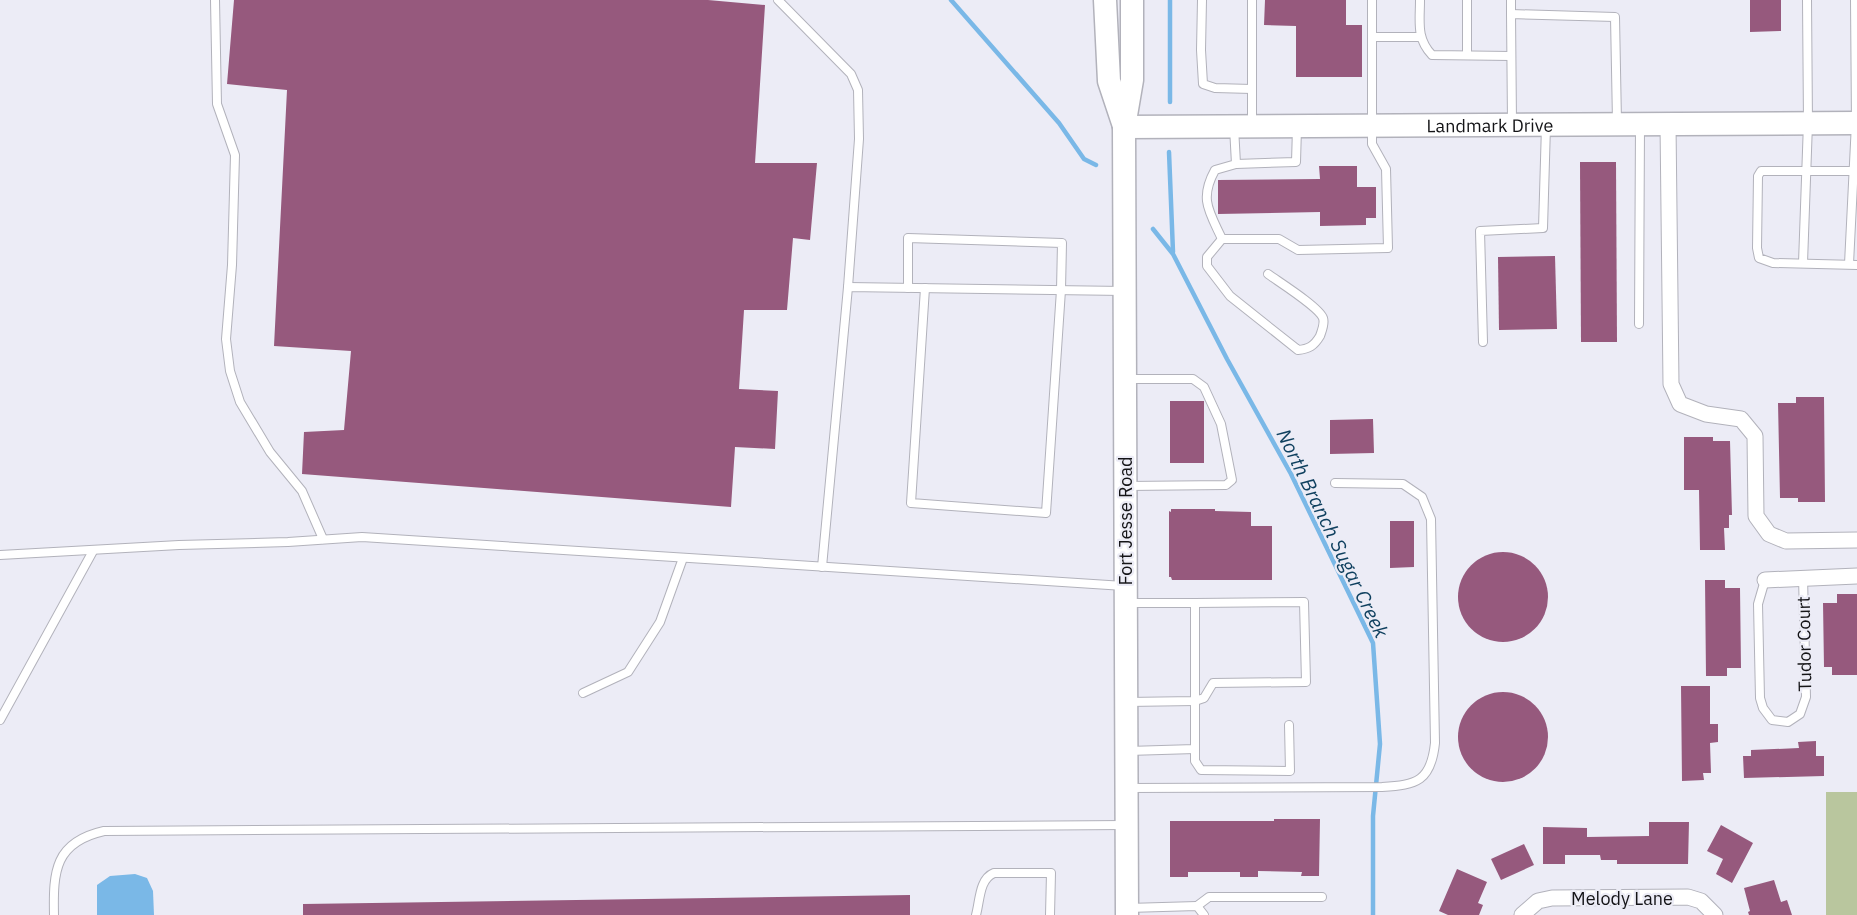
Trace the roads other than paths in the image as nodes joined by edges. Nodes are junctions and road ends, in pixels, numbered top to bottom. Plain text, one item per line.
1 (215, 0) edge
2 (778, 0) edge
3 (1105, 0) edge
4 (1132, 0) edge
5 (1202, 0) edge
6 (1252, 0) edge
7 (1372, 0) edge
8 (1420, 0) edge
9 (1467, 0) edge
10 (1511, 0) edge
11 (1808, 0) edge
12 (1855, 0) edge
13 (1511, 14) junction
14 (1372, 37) junction
15 (1420, 37) junction
16 (1467, 55) junction
17 (1511, 56) junction
18 (1252, 89) junction
19 (1808, 123) junction
20 (1856, 123) edge
21 (1629, 124) junction
22 (1668, 124) junction
23 (1512, 125) junction
24 (1546, 125) junction
25 (1243, 126) junction
26 (1297, 126) junction
27 (1372, 126) junction
28 (1124, 127) junction
29 (1236, 164) junction
30 (1807, 170) junction
31 (1855, 171) edge
32 (1222, 239) junction
33 (1803, 263) junction
34 (1853, 264) edge
35 (1268, 274) dead end
36 (848, 287) junction
37 (908, 288) junction
38 (925, 288) junction
39 (1061, 290) junction
40 (1124, 291) junction
41 (1639, 324) dead end
42 (1484, 342) dead end
43 (1125, 379) junction
44 (1335, 483) dead end
45 (1125, 486) junction
46 (323, 539) junction
47 (1857, 540) edge
48 (93, 551) junction
49 (0, 555) edge
50 (682, 558) junction
51 (822, 567) junction
52 (1857, 576) edge
53 (1803, 577) junction
54 (1765, 580) joint
55 (1125, 595) junction
56 (1195, 603) junction
57 (583, 693) dead end
58 (1195, 701) junction
59 (1126, 702) junction
60 (0, 720) edge
61 (1289, 725) dead end
62 (1195, 749) junction
63 (1126, 751) junction
64 (1126, 788) junction
65 (1126, 825) junction
66 (1322, 897) dead end
67 (1197, 906) junction
68 (1526, 910) edge
69 (1127, 911) edge
70 (1713, 912) edge
71 (54, 915) edge
72 (976, 915) edge
73 (1050, 915) edge
74 (1204, 915) edge

1 - 46 lane
2 - 36 lane
3 - 28 main road, Fort Jesse Road
4 - 28 main road, Fort Jesse Road
5 - 18 lane
6 - 18 lane
7 - 14 lane
8 - 15 lane
9 - 16 lane
10 - 13 lane
11 - 19 lane
12 - 20 lane
13 - 17 lane
13 - 21 lane
14 - 15 lane
14 - 27 lane
15 - 16 lane
16 - 17 lane
17 - 23 lane
18 - 25 lane
19 - 20 main road, Landmark Drive
19 - 22 main road, Landmark Drive
19 - 30 lane
20 - 31 lane
21 - 22 main road, Landmark Drive
21 - 24 main road, Landmark Drive
21 - 41 lane
22 - 47 street
23 - 24 main road, Landmark Drive
23 - 27 main road, Landmark Drive
24 - 42 lane
25 - 26 main road, Landmark Drive
25 - 28 main road, Landmark Drive
25 - 29 lane
26 - 27 main road, Landmark Drive
26 - 29 lane
27 - 32 lane
28 - 40 main road, Fort Jesse Road
29 - 32 lane
30 - 31 lane
30 - 33 lane
30 - 33 lane
31 - 34 lane
32 - 35 lane
33 - 34 lane
36 - 37 lane
36 - 51 lane
37 - 38 lane
37 - 39 lane
38 - 39 lane
38 - 39 lane
39 - 40 lane
40 - 43 main road, Fort Jesse Road
43 - 45 main road, Fort Jesse Road
43 - 45 lane
44 - 64 lane
45 - 55 main road, Fort Jesse Road
46 - 48 lane
46 - 50 lane
48 - 49 lane
48 - 60 lane
50 - 51 lane
50 - 57 lane
51 - 55 lane
52 - 53 street
53 - 54 street
53 - 54 lane, Tudor Court
55 - 56 lane
55 - 59 main road, Fort Jesse Road
56 - 58 lane
56 - 58 lane
58 - 59 lane
58 - 62 lane
59 - 63 main road, Fort Jesse Road
61 - 62 lane
62 - 63 lane
63 - 64 main road, Fort Jesse Road
64 - 65 main road, Fort Jesse Road
65 - 69 main road, Fort Jesse Road
65 - 71 lane
66 - 67 lane
67 - 69 lane
67 - 74 lane
68 - 70 street, Melody Lane
72 - 73 lane

